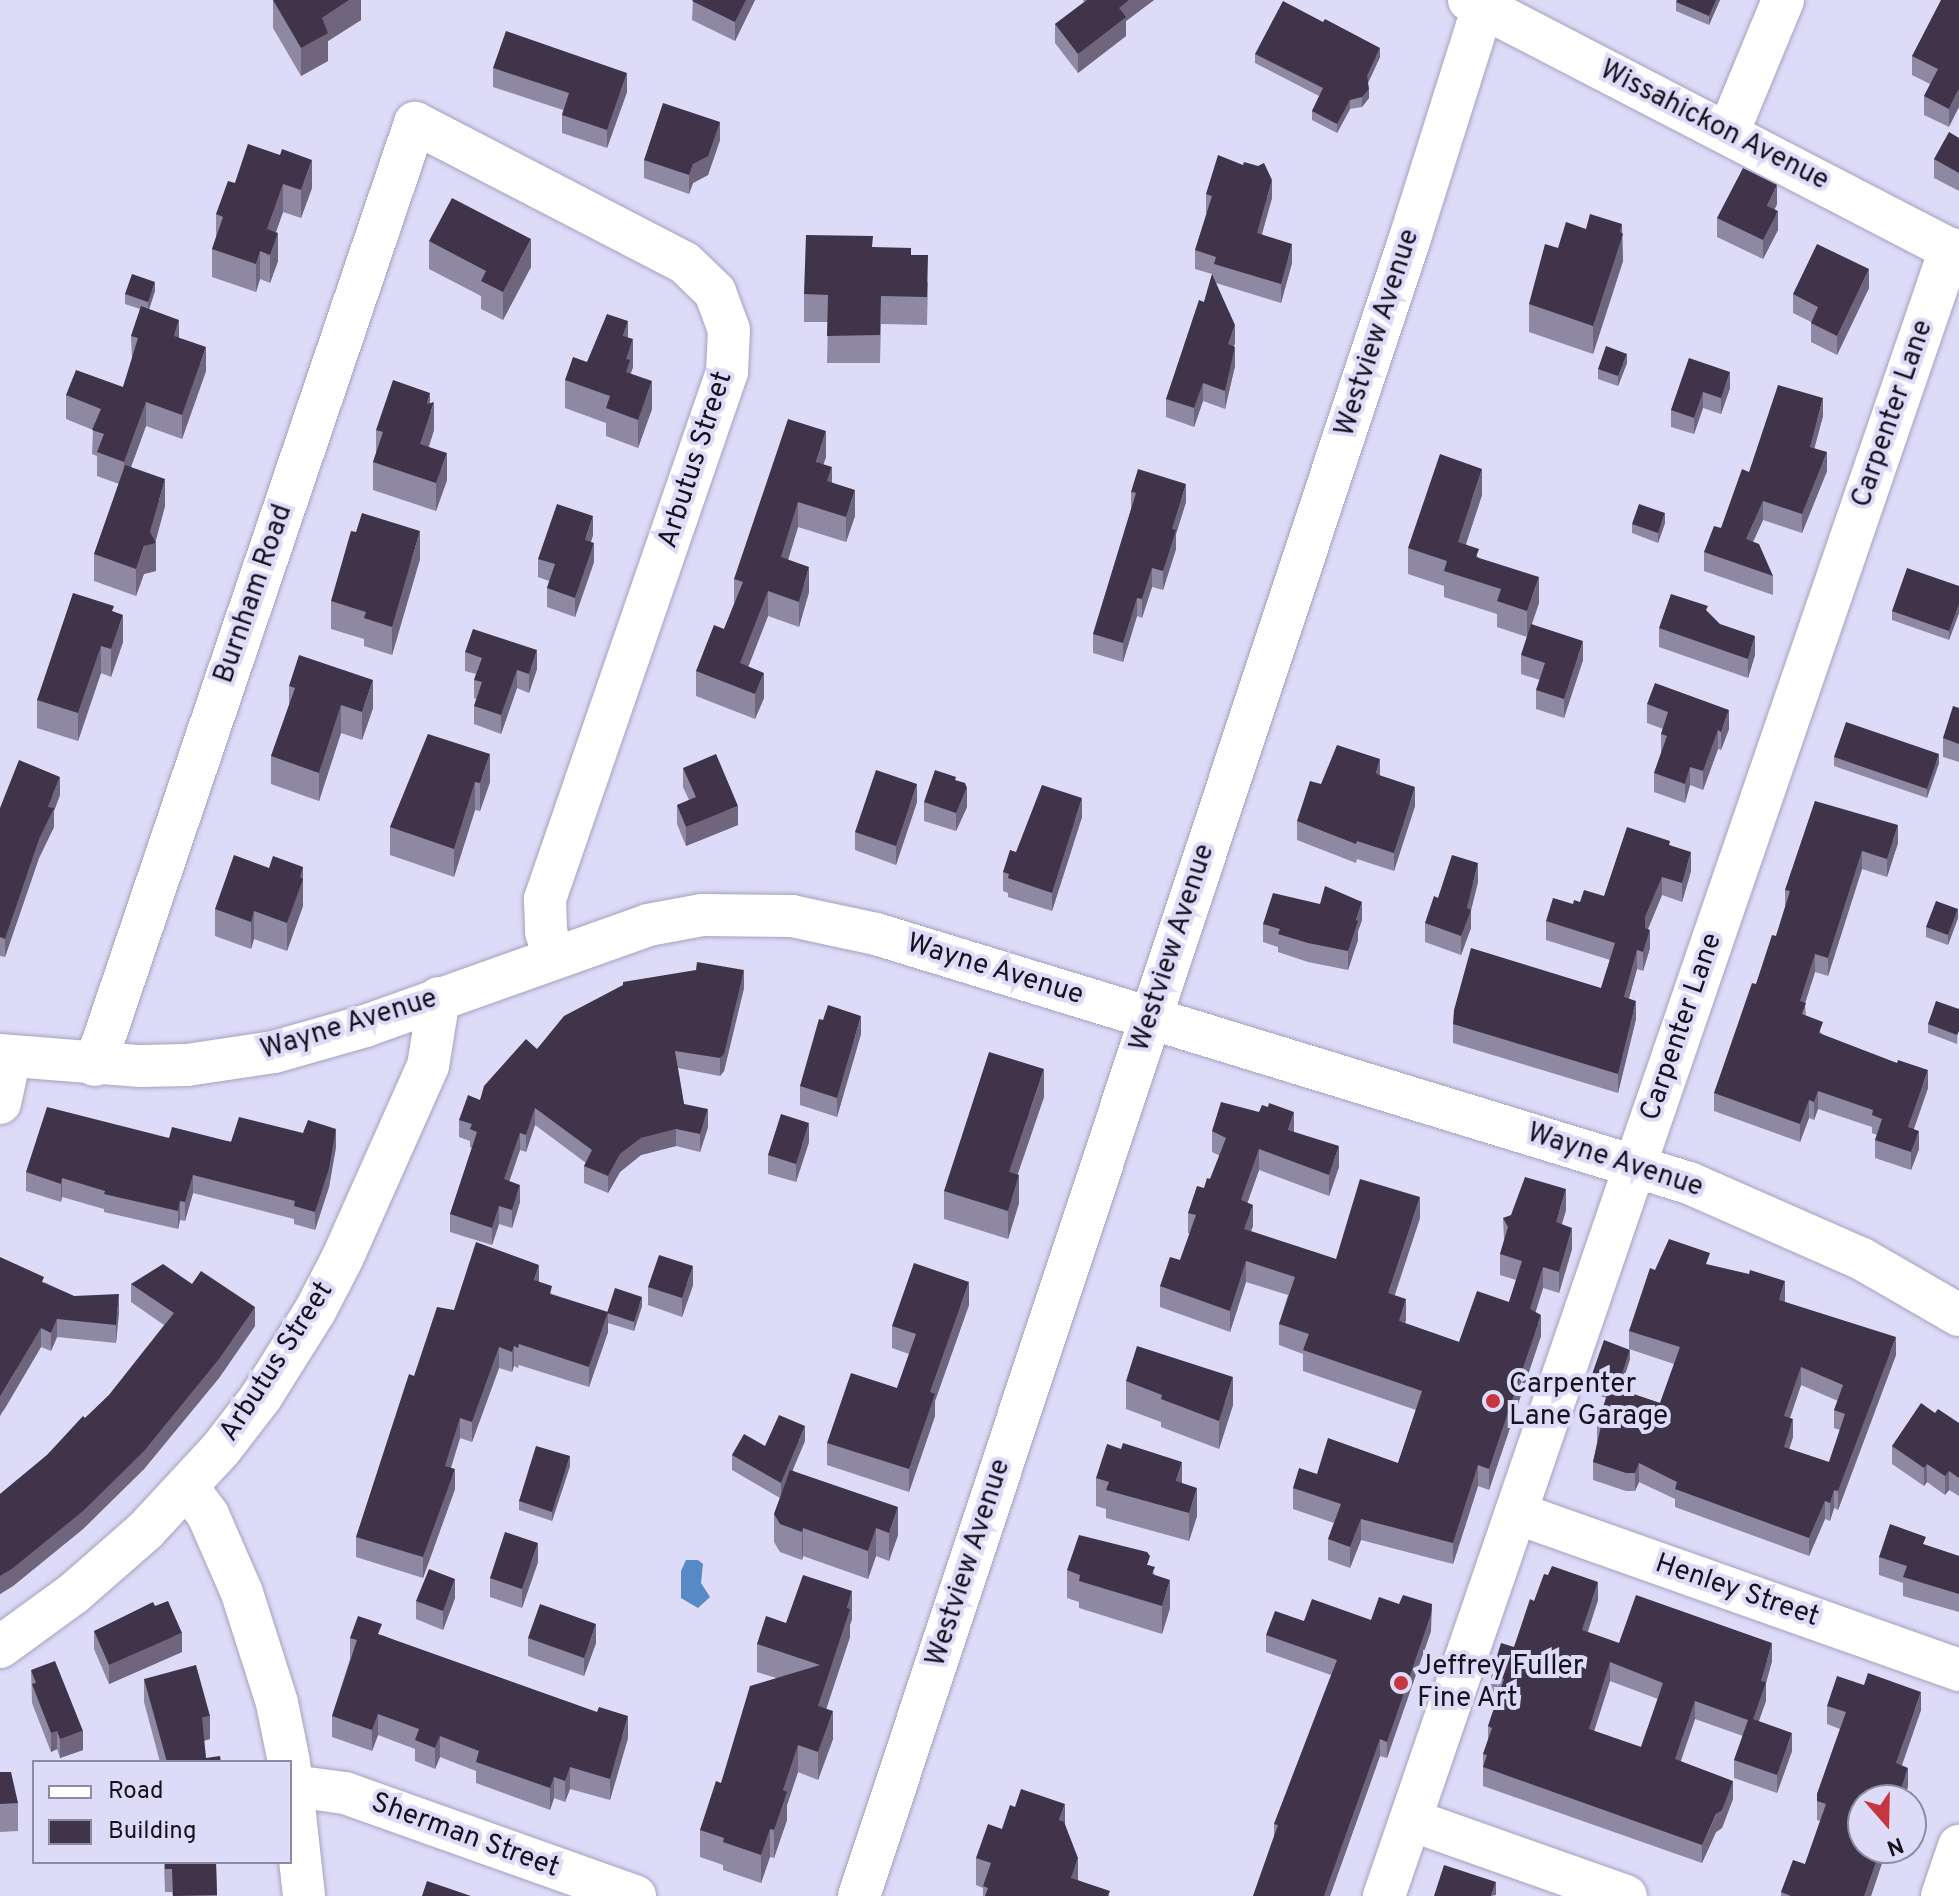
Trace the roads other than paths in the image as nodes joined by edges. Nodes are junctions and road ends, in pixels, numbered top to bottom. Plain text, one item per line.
1 (1783, 0) edge
2 (1479, 2) edge
3 (415, 123) joint
4 (1728, 133) junction
5 (1954, 251) edge
6 (554, 956) junction
7 (439, 998) junction
8 (1150, 1018) junction
9 (5, 1056) edge
10 (95, 1065) junction
11 (0, 1103) edge
12 (1635, 1165) junction
13 (1959, 1315) edge
14 (187, 1487) junction
15 (1516, 1513) junction
16 (0, 1647) edge
17 (1959, 1670) edge
18 (289, 1760) edge
19 (292, 1772) edge
20 (292, 1782) edge
21 (1411, 1820) junction
22 (1959, 1846) edge
23 (304, 1896) edge
24 (635, 1896) edge
25 (859, 1896) edge
26 (1384, 1896) edge
27 (1626, 1896) edge
28 (1942, 1896) edge

1 - 4 street
2 - 4 street, Wissahickon Avenue
2 - 8 street, Westview Avenue
3 - 6 street, Arbutus Street
3 - 10 street, Burnham Road
4 - 5 street, Wissahickon Avenue
5 - 12 street, Carpenter Lane
6 - 7 street, Wayne Avenue
6 - 8 street, Wayne Avenue
7 - 10 street, Wayne Avenue
7 - 14 street, Arbutus Street
8 - 12 street, Wayne Avenue
8 - 25 street, Westview Avenue
9 - 10 street, Wayne Avenue
9 - 11 street
12 - 13 street, Wayne Avenue
12 - 15 street, Carpenter Lane
14 - 16 street, Arbutus Street
14 - 18 street
15 - 17 street, Henley Street
15 - 21 street, Carpenter Lane
19 - 24 street, Sherman Street
20 - 23 street
21 - 26 street, Carpenter Lane
21 - 27 street
22 - 28 street

